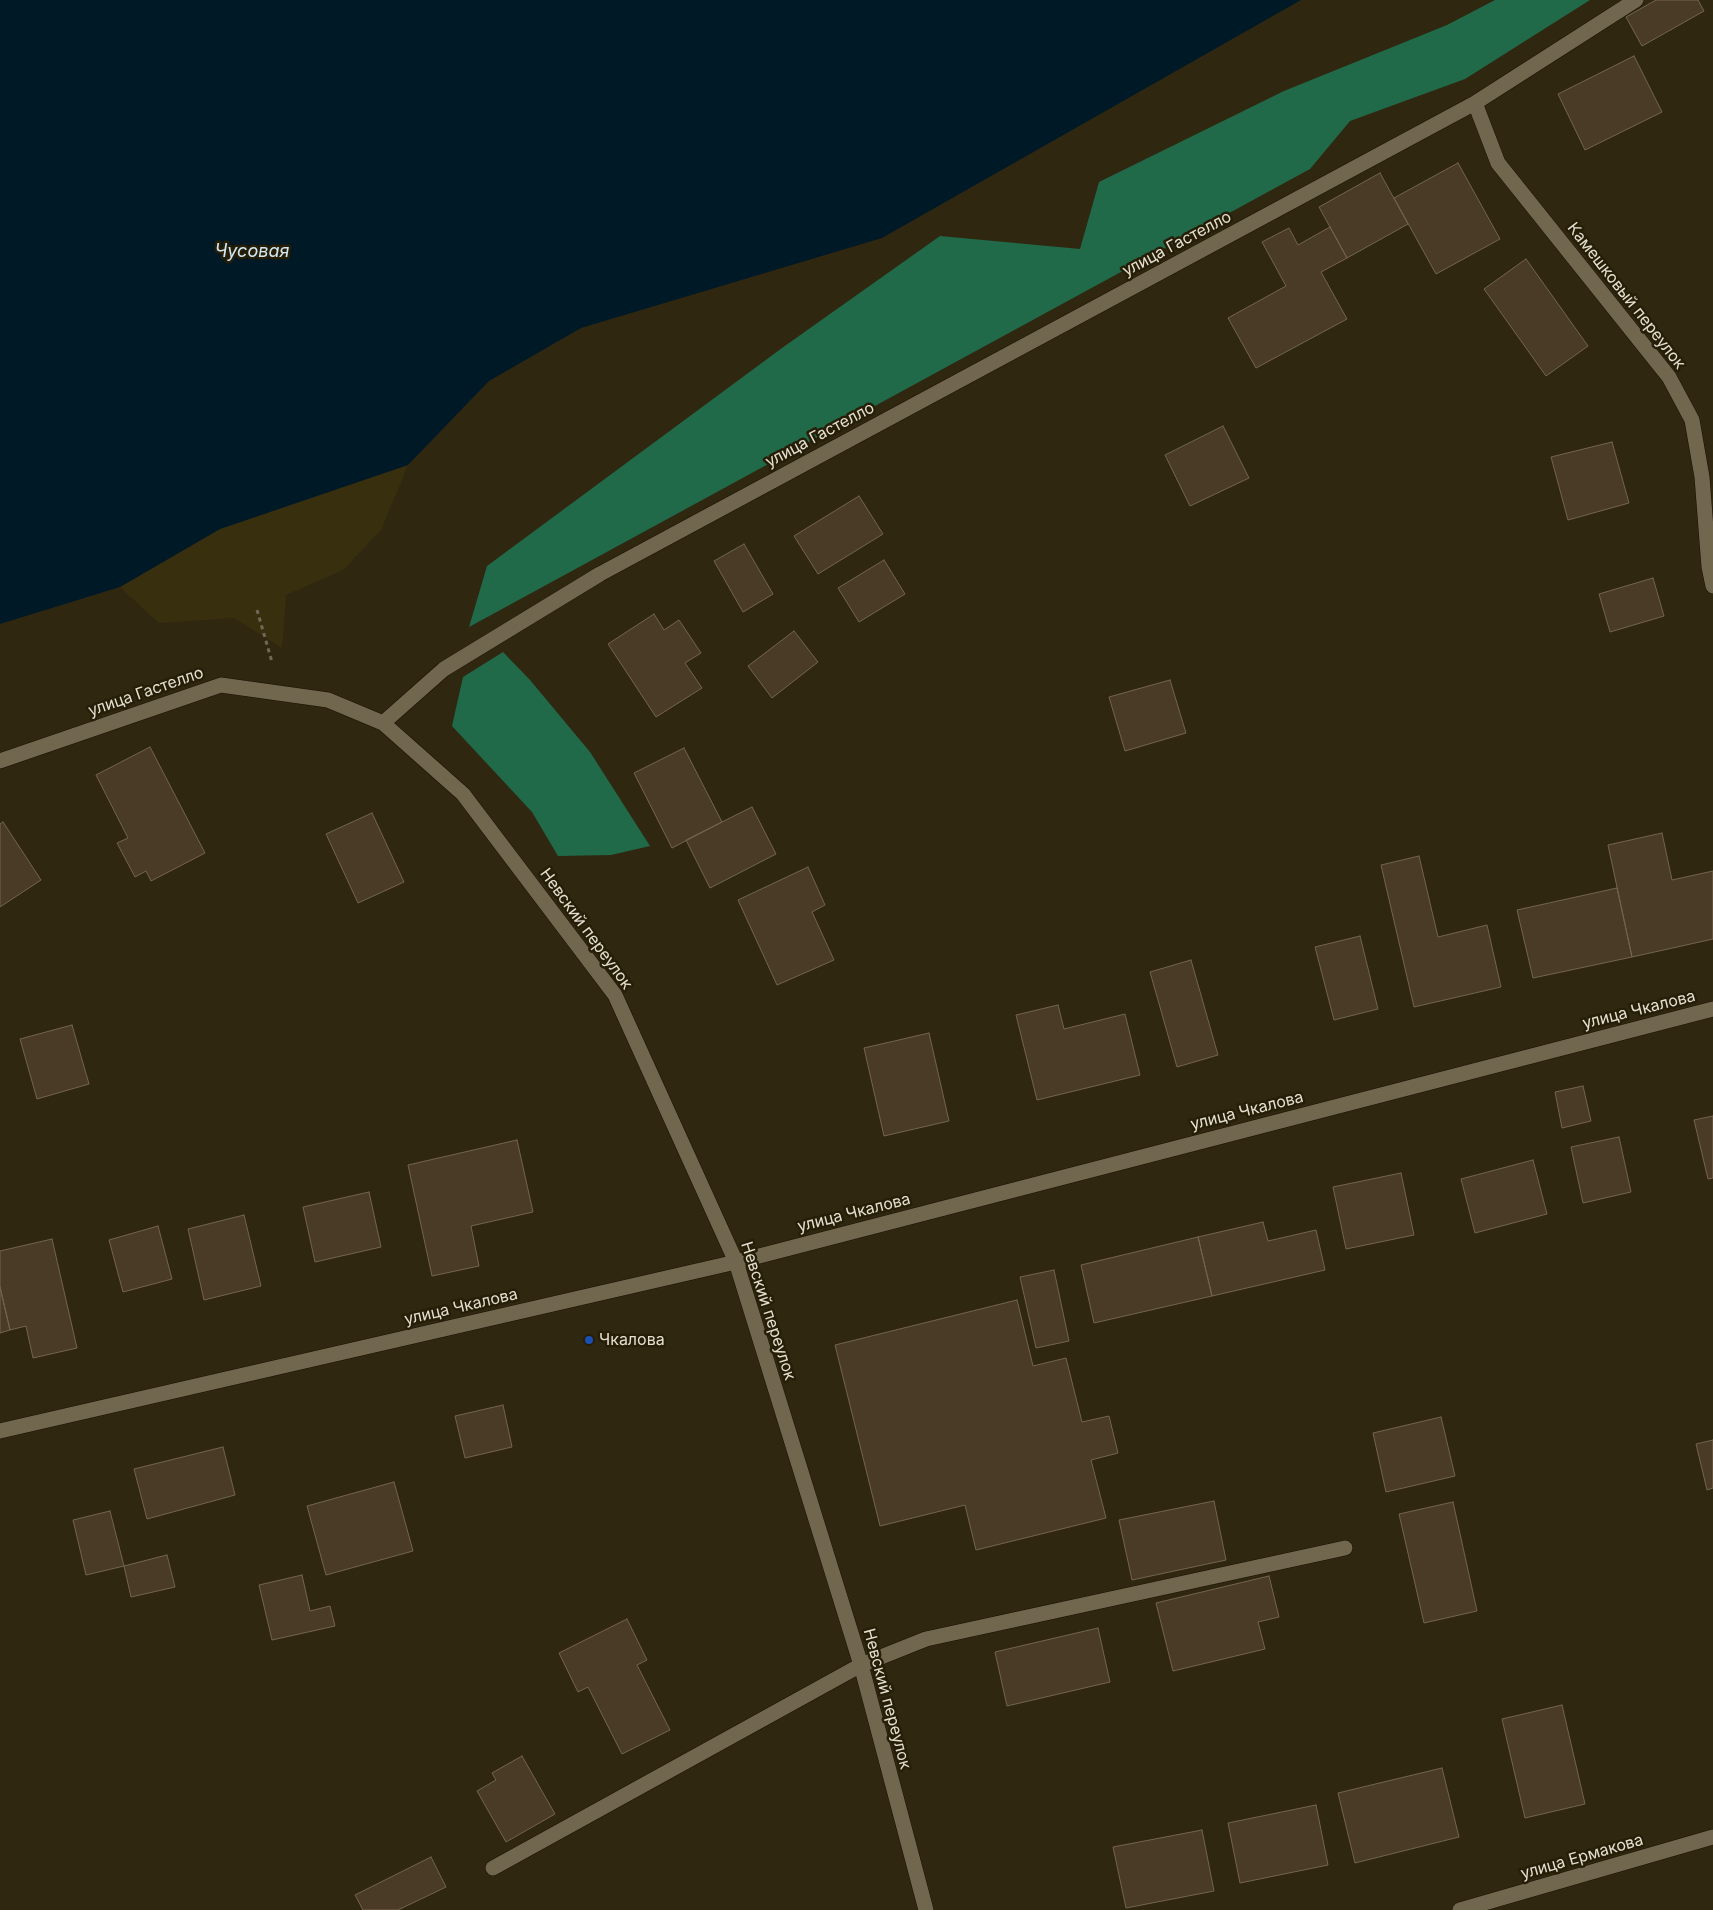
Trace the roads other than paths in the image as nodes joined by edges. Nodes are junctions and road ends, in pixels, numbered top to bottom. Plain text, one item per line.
1 (1636, 0) edge
2 (1475, 103) junction
3 (1713, 586) edge
4 (383, 723) junction
5 (0, 761) edge
6 (1713, 1009) edge
7 (736, 1262) junction
8 (0, 1431) edge
9 (1345, 1548) dead end
10 (861, 1665) junction
11 (1713, 1837) edge
12 (493, 1868) dead end
13 (926, 1910) edge
14 (1460, 1910) edge

1 - 2 street, улица Гастелло
2 - 3 street, Камешковый переулок
2 - 4 street, улица Гастелло
4 - 5 street, улица Гастелло
4 - 7 street, Невский переулок
6 - 7 street, улица Чкалова
7 - 8 street, улица Чкалова
7 - 10 street, Невский переулок
9 - 10 street
10 - 12 street
10 - 13 street, Невский переулок
11 - 14 street, улица Ермакова

